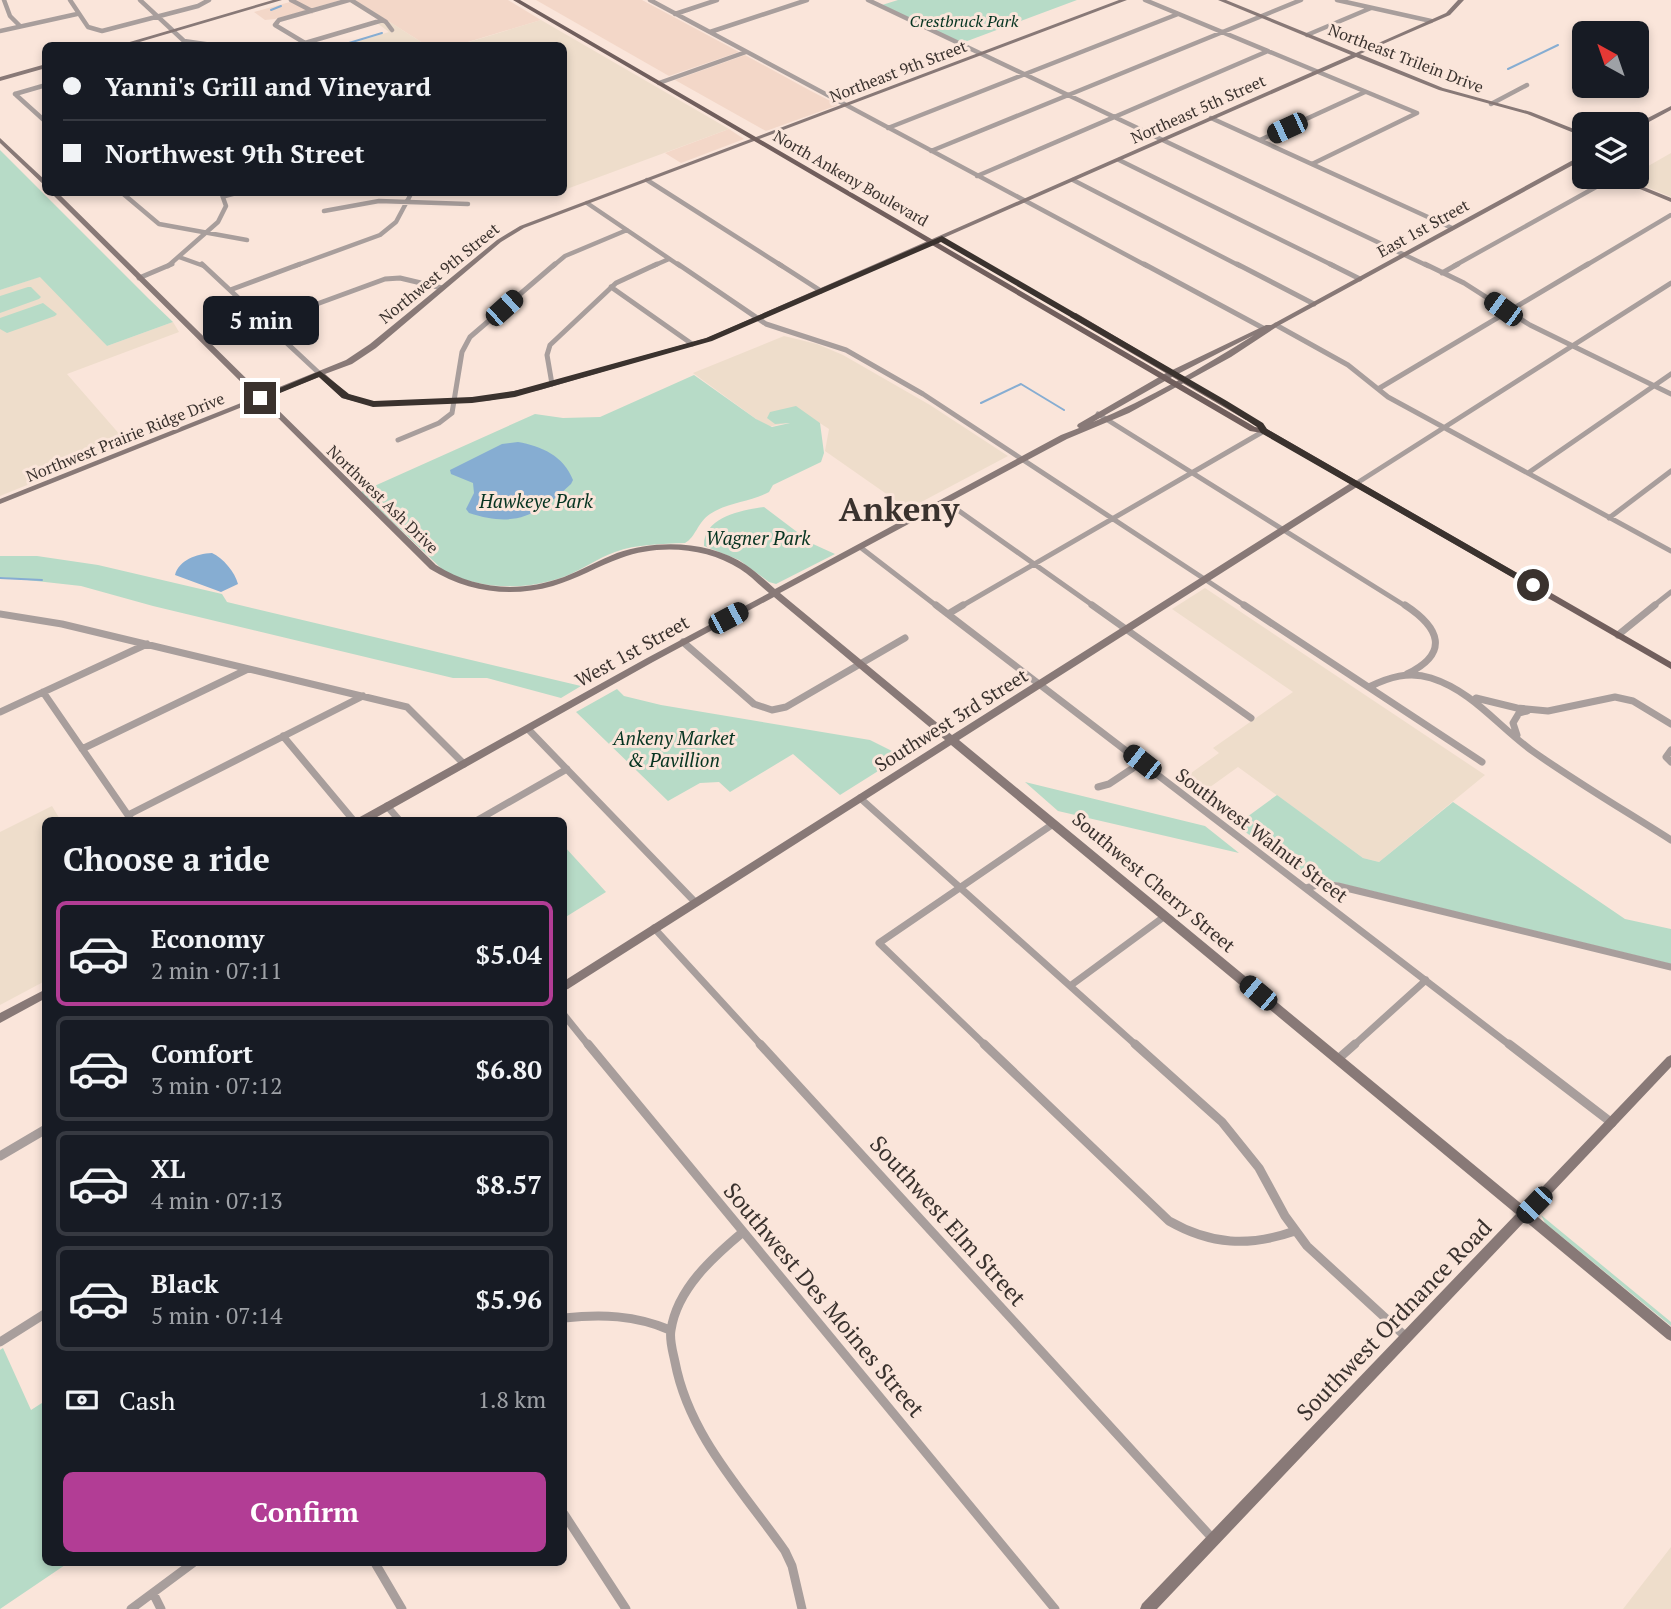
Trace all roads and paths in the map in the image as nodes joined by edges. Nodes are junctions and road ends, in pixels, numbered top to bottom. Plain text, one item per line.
1 (4, 0) edge
2 (70, 0) edge
3 (140, 0) edge
4 (209, 0) edge
5 (282, 0) edge
6 (291, 0) edge
7 (350, 0) edge
8 (516, 0) edge
9 (528, 0) edge
10 (649, 0) edge
11 (717, 0) edge
12 (807, 0) edge
13 (868, 0) edge
14 (1124, 0) edge
15 (1144, 0) edge
16 (1221, 0) edge
17 (1301, 0) edge
18 (1337, 0) edge
19 (1461, 0) edge
20 (1372, 7) junction
21 (312, 11) junction
22 (675, 13) junction
23 (77, 14) junction
24 (1178, 14) junction
25 (1261, 16) junction
26 (157, 18) junction
27 (383, 20) junction
28 (1431, 22) junction
29 (20, 26) junction
30 (392, 30) dead end
31 (0, 31) edge
32 (172, 31) junction
33 (710, 32) junction
34 (1222, 32) junction
35 (1307, 35) junction
36 (131, 42) edge
37 (188, 42) edge
38 (303, 42) edge
39 (308, 42) edge
40 (1269, 51) junction
41 (746, 52) junction
42 (982, 54) junction
43 (1356, 55) junction
44 (42, 67) edge
45 (1317, 72) junction
46 (1024, 74) junction
47 (0, 79) edge
48 (663, 81) junction
49 (1527, 85) dead end
50 (42, 86) edge
51 (1366, 92) junction
52 (1068, 95) junction
53 (1491, 104) junction
54 (846, 105) junction
55 (1671, 108) edge
56 (1115, 117) junction
57 (42, 118) edge
58 (1211, 118) junction
59 (1649, 120) edge
60 (888, 128) junction
61 (1572, 130) edge
62 (760, 138) junction
63 (0, 140) edge
64 (1164, 140) junction
65 (1259, 140) junction
66 (931, 151) junction
67 (1119, 160) junction
68 (1572, 162) edge
69 (1312, 164) junction
70 (978, 176) junction
71 (647, 180) junction
72 (1073, 180) junction
73 (42, 181) edge
74 (1592, 189) edge
75 (1644, 189) edge
76 (57, 196) edge
77 (125, 196) edge
78 (223, 196) edge
79 (410, 196) edge
80 (1671, 200) edge
81 (407, 202) junction
82 (1025, 202) junction
83 (587, 203) junction
84 (468, 204) dead end
85 (324, 211) dead end
86 (1671, 215) edge
87 (1452, 228) junction
88 (627, 230) junction
89 (208, 232) junction
90 (247, 240) dead end
91 (938, 240) junction
92 (1404, 255) junction
93 (179, 257) junction
94 (669, 259) junction
95 (1442, 273) junction
96 (137, 276) junction
97 (1360, 279) junction
98 (1671, 283) edge
99 (611, 287) junction
100 (442, 288) junction
101 (230, 290) junction
102 (821, 292) junction
103 (1314, 304) junction
104 (1507, 312) junction
105 (758, 319) junction
106 (265, 324) junction
107 (1276, 325) junction
108 (1263, 328) junction
109 (692, 344) junction
110 (1572, 345) junction
111 (320, 374) junction
112 (1671, 374) edge
113 (1174, 378) junction
114 (552, 384) junction
115 (1654, 385) junction
116 (1378, 389) junction
117 (1671, 394) edge
118 (260, 398) junction
119 (454, 401) junction
120 (1098, 414) junction
121 (1107, 419) junction
122 (1444, 427) junction
123 (1264, 431) junction
124 (1070, 434) junction
125 (398, 440) dead end
126 (1024, 459) junction
127 (1671, 471) edge
128 (1193, 472) junction
129 (1528, 473) junction
130 (1357, 483) junction
131 (945, 501) junction
132 (0, 502) edge
133 (1113, 518) junction
134 (1609, 518) junction
135 (1284, 529) junction
136 (860, 547) junction
137 (1671, 551) edge
138 (1035, 564) junction
139 (1204, 579) junction
140 (1671, 592) edge
141 (774, 593) junction
142 (0, 614) edge
143 (948, 614) junction
144 (1125, 628) junction
145 (1618, 635) junction
146 (905, 638) dead end
147 (683, 642) junction
148 (147, 644) junction
149 (1431, 661) junction
150 (860, 664) junction
151 (1671, 666) edge
152 (248, 668) junction
153 (1407, 674) junction
154 (1441, 681) junction
155 (1040, 684) junction
156 (1368, 687) junction
157 (1459, 690) junction
158 (43, 692) junction
159 (363, 696) junction
160 (1531, 710) junction
161 (0, 712) edge
162 (1251, 718) dead end
163 (1671, 724) edge
164 (528, 729) junction
165 (284, 736) junction
166 (953, 740) junction
167 (1519, 740) junction
168 (82, 749) junction
169 (1671, 750) edge
170 (1142, 762) junction
171 (1482, 762) dead end
172 (1671, 762) edge
173 (464, 764) junction
174 (567, 769) junction
175 (1098, 787) dead end
176 (860, 798) junction
177 (387, 806) junction
178 (129, 817) edge
179 (132, 817) edge
180 (351, 817) edge
181 (368, 817) edge
182 (397, 817) edge
183 (483, 817) edge
184 (1053, 824) junction
185 (1671, 840) edge
186 (959, 888) junction
187 (1306, 888) junction
188 (695, 902) junction
189 (1165, 916) junction
190 (654, 928) junction
191 (1671, 967) edge
192 (1426, 980) junction
193 (567, 984) edge
194 (1070, 986) junction
195 (42, 995) edge
196 (0, 1018) edge
197 (567, 1019) edge
198 (1338, 1059) junction
199 (1671, 1060) edge
200 (1612, 1123) junction
201 (42, 1131) edge
202 (0, 1156) edge
203 (1524, 1215) junction
204 (1295, 1231) junction
205 (743, 1232) junction
206 (42, 1316) edge
207 (567, 1318) edge
208 (670, 1331) junction
209 (1671, 1335) edge
210 (1405, 1336) junction
211 (0, 1342) edge
212 (567, 1519) edge
213 (1213, 1539) junction
214 (189, 1566) edge
215 (377, 1566) edge
216 (153, 1592) junction
217 (131, 1609) edge
218 (161, 1609) edge
219 (402, 1609) edge
220 (626, 1609) edge
221 (802, 1609) edge
222 (1055, 1609) edge
223 (1147, 1609) edge

1 - 29 street
2 - 23 street
3 - 26 street
4 - 26 street
5 - 32 street
6 - 21 street
7 - 21 street
7 - 27 street
8 - 48 main road, North Ankeny Boulevard
9 - 48 main road, North Ankeny Boulevard
10 - 22 street
11 - 22 street
12 - 33 street
13 - 42 street
14 - 42 street, Northeast 9th Street
15 - 24 street
16 - 25 street, Northeast Trilein Drive
17 - 25 street
18 - 20 street
19 - 28 street, Northeast 5th Street
20 - 28 street
20 - 35 street
21 - 38 street
22 - 33 street
23 - 26 street
23 - 29 street
24 - 34 street
24 - 46 street
25 - 34 street
25 - 35 street, Northeast Trilein Drive
26 - 32 street
27 - 30 street
27 - 39 street
28 - 43 street, Northeast 5th Street
29 - 31 street
32 - 36 street
32 - 37 street
33 - 41 street
34 - 40 street
34 - 52 street
35 - 43 street, Northeast Trilein Drive
40 - 45 street
40 - 56 street
41 - 48 street
41 - 54 street
42 - 46 street
42 - 54 street, Northeast 9th Street
43 - 45 street, Northeast 5th Street
43 - 53 street, Northeast Trilein Drive
44 - 47 street
45 - 51 street
45 - 58 street, Northeast 5th Street
46 - 52 street
46 - 60 street
48 - 62 main road, North Ankeny Boulevard
49 - 53 street
50 - 57 street
51 - 65 street
51 - 69 street
52 - 56 street
52 - 66 street
53 - 61 street, Northeast Trilein Drive
54 - 60 street
54 - 62 street, Northeast 9th Street
55 - 59 street
56 - 64 street
56 - 70 street
58 - 64 street, Northeast 5th Street
58 - 65 street
60 - 66 street
62 - 71 street, Northwest 9th Street
62 - 91 main road, North Ankeny Boulevard
63 - 73 street
64 - 67 street, Northeast 5th Street
64 - 92 street
65 - 69 street
66 - 70 street
67 - 72 street, Northeast 5th Street
67 - 97 street
68 - 87 street, East 1st Street
69 - 87 street
70 - 82 street
71 - 83 street, Northwest 9th Street
71 - 102 street
72 - 82 street, Northeast 5th Street
72 - 103 street
74 - 95 street
75 - 80 street
76 - 96 street, Northwest Ash Drive
77 - 89 street
78 - 89 street
79 - 81 street
81 - 84 street
81 - 85 street
81 - 101 street
82 - 91 street, Northeast 5th Street
82 - 108 street
83 - 88 street
83 - 100 street, Northwest 9th Street
86 - 104 street
87 - 92 street, East 1st Street
88 - 94 street
88 - 119 street
89 - 90 street
89 - 93 street
91 - 102 street, Northeast 5th Street
91 - 113 main road, North Ankeny Boulevard
92 - 95 street
92 - 97 street, East 1st Street
93 - 96 street
93 - 101 street
94 - 99 street
94 - 105 street
95 - 104 street
96 - 118 street, Northwest Ash Drive
97 - 103 street, East 1st Street
98 - 110 street
99 - 109 street
99 - 114 street
100 - 106 street
100 - 111 street, Northwest 9th Street
101 - 106 street
102 - 105 street, Northeast 5th Street
103 - 107 street, East 1st Street
104 - 110 street
104 - 116 street
105 - 109 street, Northeast 5th Street
105 - 126 street
106 - 111 street
107 - 108 street, East 1st Street
107 - 113 street, East 1st Street
107 - 116 street
108 - 113 street, East 1st Street
109 - 114 street, Northeast 5th Street
110 - 115 street
110 - 122 street
111 - 118 street, Northwest 9th Street
111 - 119 street, Northeast 5th Street
112 - 115 street
113 - 120 street, West 1st Street
113 - 121 street, West 1st Street
113 - 123 main road, North Ankeny Boulevard
114 - 119 street, Northeast 5th Street
115 - 117 street
115 - 129 street
116 - 122 street
118 - 132 street, Northwest Prairie Ridge Drive
118 - 141 street, Northwest Ash Drive
119 - 125 street
120 - 121 street
120 - 124 street, West 1st Street
121 - 124 street, West 1st Street
121 - 128 street
122 - 129 street
122 - 130 street
123 - 128 street
123 - 130 main road, North Ankeny Boulevard
124 - 126 street, West 1st Street
126 - 131 street, West 1st Street
126 - 133 street
127 - 134 street
128 - 133 street
128 - 135 street
129 - 134 street
130 - 135 street, Southwest 3rd Street
130 - 145 main road, North Ankeny Boulevard
131 - 136 street, West 1st Street
131 - 138 street
133 - 138 street
133 - 139 street
134 - 137 street
135 - 139 street, Southwest 3rd Street
135 - 149 street
136 - 141 street, West 1st Street
136 - 143 street, Southwest Walnut Street
138 - 143 street
138 - 144 street
139 - 144 street, Southwest 3rd Street
139 - 156 street
140 - 145 street
141 - 147 street, West 1st Street
141 - 150 street, Southwest Cherry Street
142 - 148 street
143 - 155 street, Southwest Walnut Street
144 - 155 street, Southwest 3rd Street
144 - 162 street
145 - 151 main road, North Ankeny Boulevard
146 - 150 street
147 - 150 street
147 - 164 street, West 1st Street
148 - 152 street
148 - 158 street
149 - 153 street
149 - 154 street
150 - 166 street, Southwest Cherry Street
152 - 159 street
152 - 168 street
153 - 154 street
153 - 156 street
154 - 157 street
155 - 166 street, Southwest 3rd Street
155 - 170 street, Southwest Walnut Street
156 - 171 street
157 - 160 street
157 - 167 street
158 - 161 street
158 - 168 street
159 - 165 street
159 - 173 street
160 - 163 street
160 - 167 street
164 - 173 street, West 1st Street
164 - 174 street
165 - 179 street
165 - 180 street
166 - 176 street, Southwest 3rd Street
166 - 184 street, Southwest Cherry Street
167 - 185 street
168 - 178 street
169 - 172 street
170 - 175 street
170 - 187 street, Southwest Walnut Street
173 - 177 street, West 1st Street
174 - 183 street
174 - 188 street
176 - 186 street
176 - 188 street, Southwest 3rd Street
177 - 181 street, West 1st Street
177 - 182 street
184 - 186 street
184 - 189 street, Southwest Cherry Street
186 - 194 street
186 - 204 street
187 - 191 street
187 - 192 street, Southwest Walnut Street
188 - 190 street, Southwest 3rd Street
189 - 194 street
189 - 198 street, Southwest Cherry Street
190 - 193 street, Southwest 3rd Street
190 - 213 street, Southwest Elm Street
192 - 198 street
192 - 200 street, Southwest Walnut Street
194 - 204 street
195 - 196 street
197 - 205 street, Southwest Des Moines Street
198 - 203 street, Southwest Cherry Street
199 - 200 street, Southwest Ordnance Road
200 - 203 street, Southwest Ordnance Road
201 - 202 street
203 - 209 street, Southwest Cherry Street
203 - 210 street, Southwest Ordnance Road
204 - 210 street
205 - 208 street
205 - 222 street, Southwest Des Moines Street
206 - 211 street
207 - 208 street
208 - 221 street
210 - 213 street, Southwest Ordnance Road
212 - 220 street
213 - 223 street, Southwest Ordnance Road
214 - 216 street
215 - 219 street
216 - 217 street
216 - 218 street

